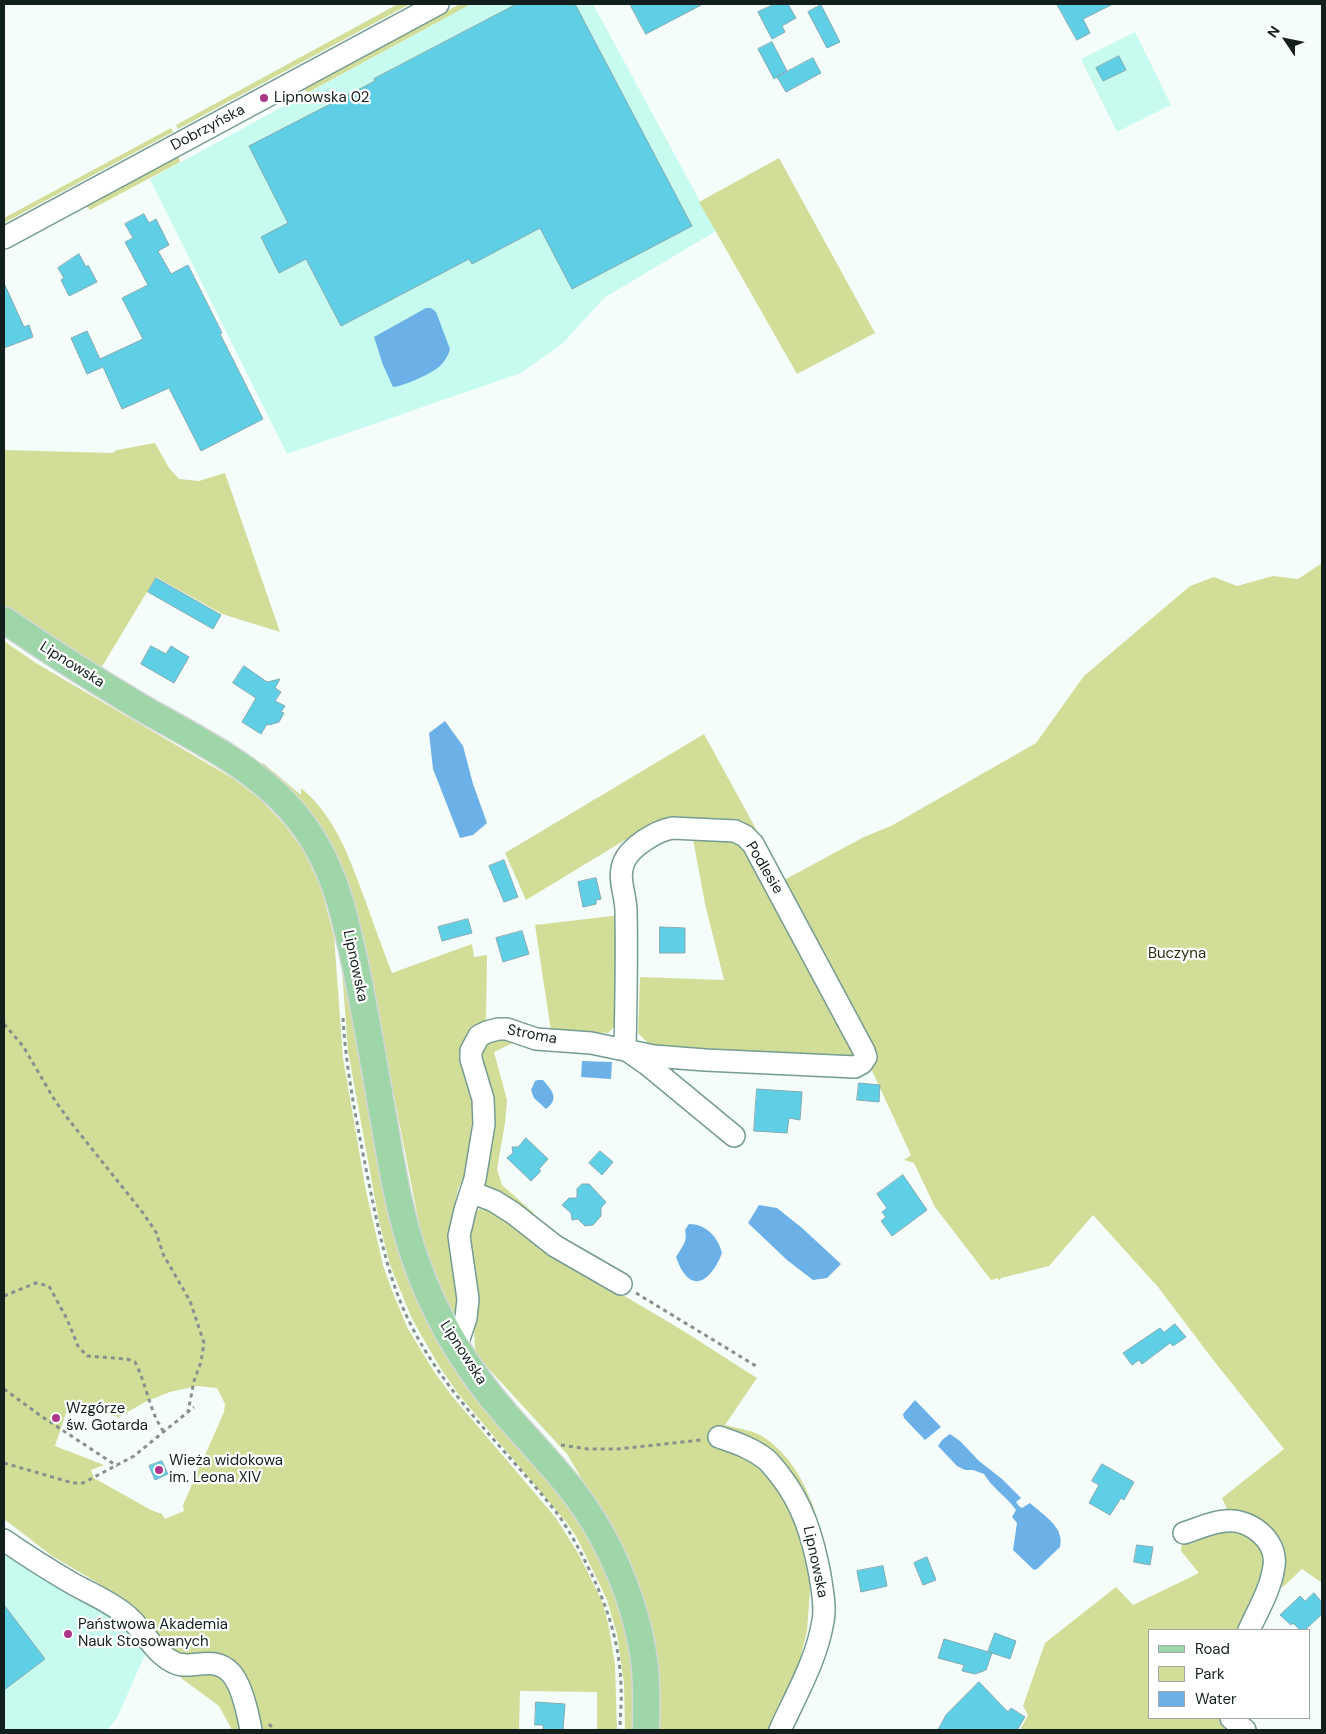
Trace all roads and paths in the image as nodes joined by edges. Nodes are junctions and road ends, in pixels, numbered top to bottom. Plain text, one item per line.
1 (438, 4) edge
2 (4, 238) edge
3 (4, 620) edge
4 (4, 1024) edge
5 (625, 1049) junction
6 (845, 1067) joint
7 (734, 1136) dead end
8 (471, 1192) junction
9 (621, 1284) joint
10 (4, 1296) edge
11 (456, 1348) junction
12 (756, 1366) dead end
13 (4, 1389) edge
14 (194, 1407) dead end
15 (188, 1412) junction
16 (164, 1432) junction
17 (719, 1438) joint
18 (530, 1441) junction
19 (4, 1463) edge
20 (117, 1466) junction
21 (1184, 1534) dead end
22 (4, 1540) edge
23 (1250, 1629) edge
24 (1232, 1719) edge
25 (251, 1730) edge
26 (646, 1730) edge
27 (780, 1730) edge
28 (1245, 1730) edge

1 - 2 street, Dobrzyńska
3 - 11 main road, Lipnowska
4 - 15 path
5 - 6 street, Stroma
5 - 6 street, Podlesie
5 - 7 street
5 - 8 street, Stroma
8 - 9 street
8 - 11 street, Stroma
9 - 12 path
10 - 16 path
11 - 18 main road, Lipnowska
13 - 20 path
14 - 15 path
15 - 16 path
16 - 20 path
17 - 18 path
17 - 27 street, Lipnowska
18 - 26 main road, Lipnowska
19 - 20 path
21 - 23 street
22 - 25 street
24 - 28 street

